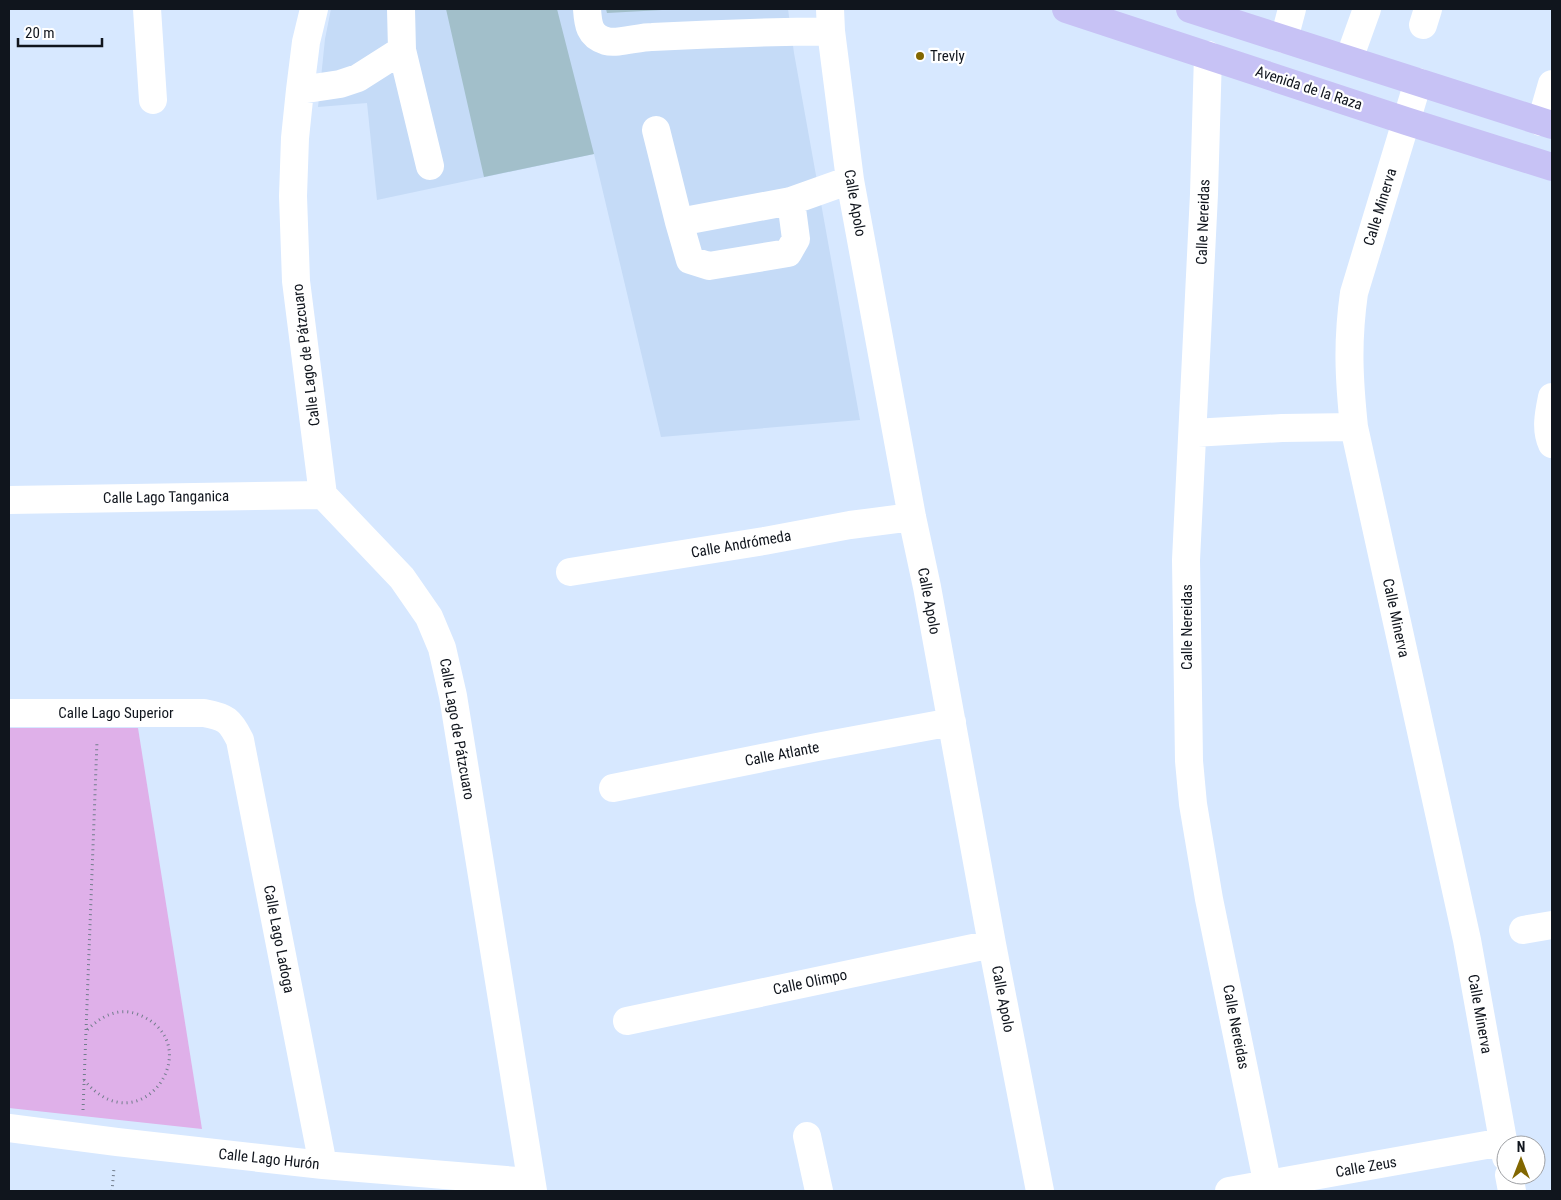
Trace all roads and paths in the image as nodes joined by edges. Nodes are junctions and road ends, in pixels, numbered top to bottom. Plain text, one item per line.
1 (147, 9) edge
2 (314, 9) edge
3 (401, 9) edge
4 (587, 9) edge
5 (1066, 9) edge
6 (1190, 9) edge
7 (1292, 9) edge
8 (1367, 9) edge
9 (831, 20) edge
10 (1284, 39) junction
11 (402, 50) junction
12 (1208, 55) junction
13 (1349, 59) junction
14 (1418, 82) junction
15 (1552, 84) edge
16 (300, 90) junction
17 (153, 100) dead end
18 (1406, 121) junction
19 (1547, 124) edge
20 (656, 130) dead end
21 (430, 166) dead end
22 (1552, 166) edge
23 (850, 180) junction
24 (790, 200) junction
25 (679, 222) junction
26 (1552, 398) edge
27 (1354, 427) junction
28 (1193, 433) junction
29 (1552, 444) edge
30 (323, 495) junction
31 (9, 500) edge
32 (912, 517) junction
33 (570, 572) dead end
34 (9, 713) edge
35 (97, 713) junction
36 (224, 717) joint
37 (952, 722) junction
38 (613, 788) dead end
39 (1552, 925) edge
40 (1523, 930) dead end
41 (992, 944) junction
42 (627, 1021) dead end
43 (86, 1032) junction
44 (84, 1080) junction
45 (9, 1128) edge
46 (1502, 1135) edge
47 (807, 1136) dead end
48 (82, 1138) junction
49 (1496, 1151) edge
50 (323, 1166) junction
51 (531, 1187) edge
52 (1268, 1188) edge
53 (819, 1191) edge
54 (1040, 1191) edge
55 (1229, 1191) edge

1 - 17 street
2 - 16 street, Calle Lago de Pátzcuaro
3 - 11 street
4 - 9 street
5 - 12 main road, Avenida de la Raza
6 - 10 main road
7 - 10 street
8 - 13 street
9 - 23 street, Calle Apolo
10 - 13 main road
11 - 16 street
11 - 21 street
12 - 18 main road, Avenida de la Raza
12 - 28 street, Calle Nereidas
13 - 14 main road
14 - 18 street, Calle Minerva
14 - 19 main road
15 - 19 street
16 - 30 street, Calle Lago de Pátzcuaro
18 - 22 main road, Avenida de la Raza
18 - 27 street, Calle Minerva
20 - 25 street
23 - 24 street
23 - 32 street, Calle Apolo
24 - 25 street
24 - 25 street
26 - 29 street
27 - 28 street
27 - 46 street, Calle Minerva
28 - 52 street, Calle Nereidas
30 - 31 street, Calle Lago Tanganica
30 - 51 street, Calle Lago de Pátzcuaro
32 - 33 street, Calle Andrómeda
32 - 37 street, Calle Apolo
34 - 35 street, Calle Lago Superior
35 - 36 street, Calle Lago Superior
35 - 43 path
36 - 50 street, Calle Lago Ladoga
37 - 38 street, Calle Atlante
37 - 41 street, Calle Apolo
39 - 40 street
41 - 42 street, Calle Olimpo
41 - 54 street, Calle Apolo
43 - 44 path
43 - 44 path
44 - 48 path
45 - 48 street, Calle Lago Hurón
47 - 53 street
48 - 50 street, Calle Lago Hurón
49 - 52 street, Calle Zeus
50 - 51 street, Calle Lago Hurón
52 - 55 street, Calle Zeus

